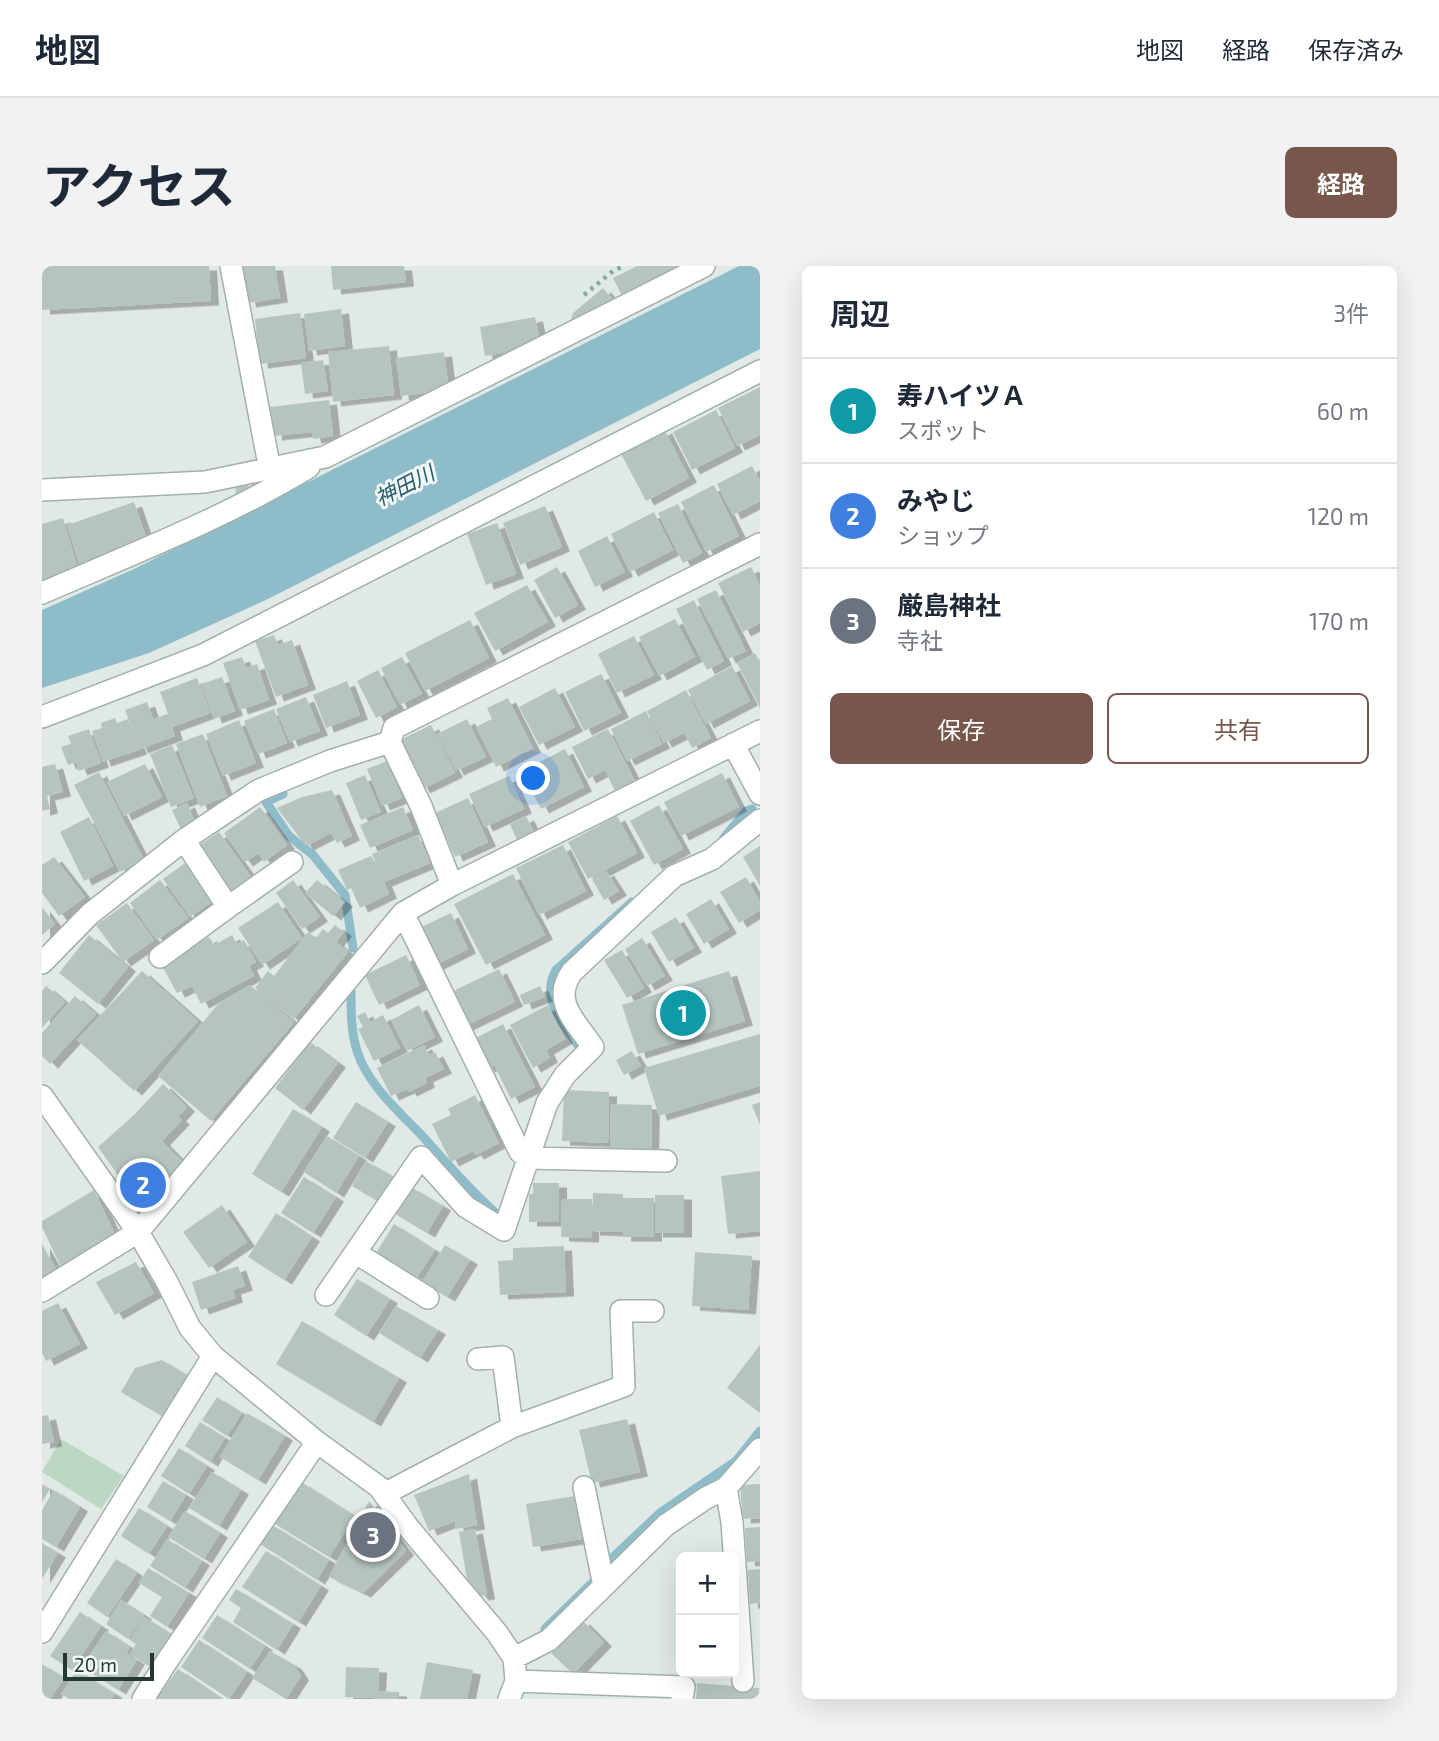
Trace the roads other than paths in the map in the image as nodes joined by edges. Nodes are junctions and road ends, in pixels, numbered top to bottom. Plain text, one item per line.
1 (231, 266) edge
2 (704, 266) edge
3 (760, 371) edge
4 (325, 457) junction
5 (270, 470) junction
6 (42, 490) edge
7 (760, 544) edge
8 (42, 593) edge
9 (42, 717) edge
10 (760, 731) edge
11 (390, 742) junction
12 (733, 744) junction
13 (760, 794) edge
14 (760, 820) edge
15 (184, 840) junction
16 (292, 862) dead end
17 (452, 886) junction
18 (228, 907) junction
19 (403, 913) junction
20 (160, 957) dead end
21 (42, 963) edge
22 (42, 1096) edge
23 (528, 1158) junction
24 (666, 1161) dead end
25 (138, 1233) junction
26 (356, 1253) junction
27 (42, 1291) edge
28 (326, 1296) dead end
29 (428, 1298) dead end
30 (653, 1311) dead end
31 (213, 1356) junction
32 (478, 1359) dead end
33 (512, 1427) junction
34 (317, 1441) junction
35 (760, 1450) edge
36 (584, 1487) dead end
37 (726, 1488) junction
38 (384, 1494) junction
39 (604, 1586) junction
40 (42, 1632) edge
41 (513, 1658) junction
42 (743, 1681) dead end
43 (512, 1690) edge
44 (143, 1699) edge
45 (682, 1699) edge

1 - 5 street
2 - 4 street
3 - 9 street
4 - 5 street
4 - 8 street
5 - 6 street
7 - 11 street
10 - 12 street
11 - 15 street
11 - 17 street
12 - 13 street
12 - 17 street
14 - 23 street
15 - 18 street
15 - 21 street
16 - 18 street
17 - 19 street
18 - 20 street
19 - 23 street
19 - 25 street
22 - 25 street
23 - 24 street
23 - 26 street
25 - 27 street
25 - 31 street
26 - 28 street
26 - 29 street
30 - 33 street
31 - 34 street
31 - 40 street
32 - 33 street
33 - 38 street
34 - 38 street
34 - 44 street
35 - 37 street
36 - 39 street
37 - 39 street
37 - 42 street
38 - 41 street
39 - 41 street
41 - 43 street
43 - 45 street

